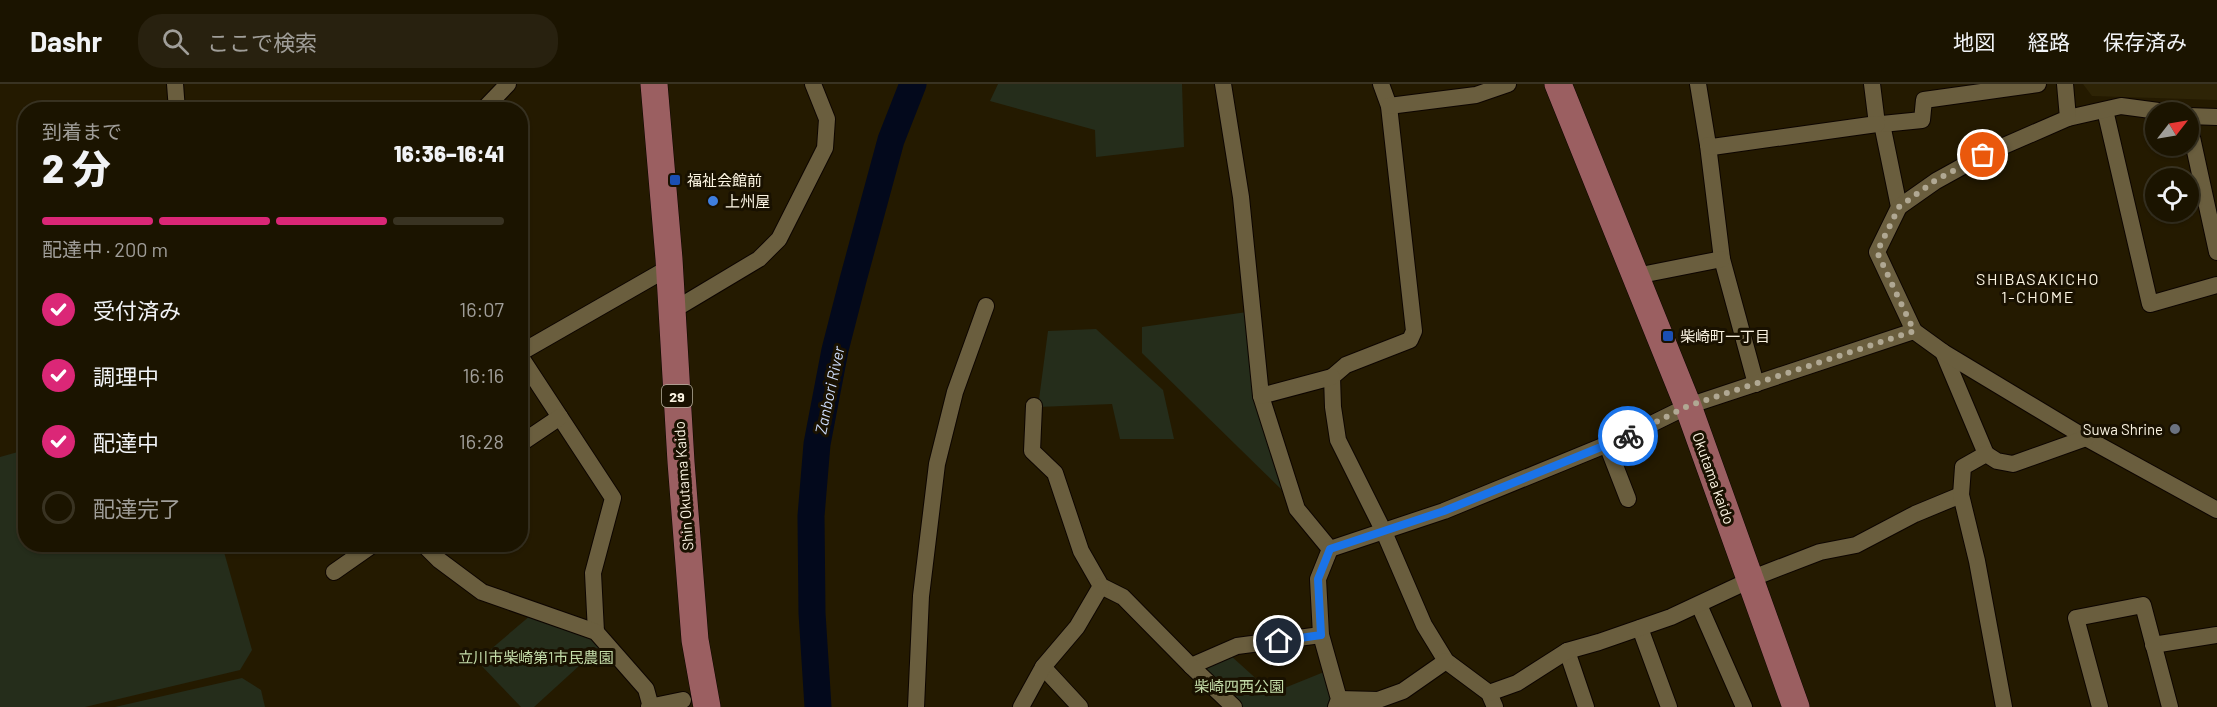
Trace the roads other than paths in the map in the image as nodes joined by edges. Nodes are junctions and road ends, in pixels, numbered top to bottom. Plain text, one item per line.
1 (175, 84) edge
2 (508, 84) edge
3 (654, 84) edge
4 (813, 84) edge
5 (1223, 84) edge
6 (1382, 84) edge
7 (1508, 84) edge
8 (1558, 84) edge
9 (1698, 84) edge
10 (1872, 84) edge
11 (2038, 84) edge
12 (2065, 84) edge
13 (176, 102) edge
14 (491, 102) edge
15 (1389, 106) junction
16 (2145, 109) edge
17 (2105, 110) junction
18 (2199, 117) edge
19 (2217, 117) edge
20 (2068, 118) junction
21 (1880, 124) junction
22 (1708, 145) junction
23 (2196, 156) edge
24 (1899, 207) junction
25 (2217, 252) edge
26 (1722, 259) junction
27 (670, 267) junction
28 (1636, 276) junction
29 (2217, 285) edge
30 (986, 306) dead end
31 (672, 311) junction
32 (1914, 331) junction
33 (528, 349) edge
34 (1943, 352) junction
35 (528, 367) edge
36 (1332, 377) junction
37 (1756, 384) junction
38 (1260, 396) junction
39 (1034, 406) dead end
40 (1688, 406) junction
41 (560, 417) junction
42 (2086, 438) junction
43 (528, 439) edge
44 (1607, 445) junction
45 (1986, 454) junction
46 (1961, 495) junction
47 (1628, 500) dead end
48 (2217, 510) edge
49 (1384, 532) junction
50 (1330, 549) junction
51 (363, 552) edge
52 (431, 552) edge
53 (334, 572) dead end
54 (1750, 580) junction
55 (1101, 586) junction
56 (1699, 605) junction
57 (1640, 628) junction
58 (596, 632) junction
59 (2217, 634) edge
60 (1321, 635) junction
61 (2153, 645) junction
62 (1567, 651) junction
63 (1446, 661) junction
64 (1191, 666) junction
65 (1042, 667) junction
66 (1492, 700) edge
67 (1338, 703) edge
68 (695, 704) edge
69 (650, 707) edge
70 (916, 707) edge
71 (1020, 707) edge
72 (1080, 707) edge
73 (1234, 707) edge
74 (1586, 707) edge
75 (1669, 707) edge
76 (1744, 707) edge
77 (1796, 707) edge
78 (2004, 707) edge
79 (2100, 707) edge
80 (2170, 707) edge

1 - 13 street
2 - 14 street
3 - 27 main road, Shin Okutama Kaido / 29
4 - 31 street
5 - 38 street
6 - 15 street
7 - 15 street
8 - 28 main road, Okutama kaido
9 - 22 street
10 - 21 street
11 - 21 street
12 - 20 street
15 - 36 street
16 - 17 street
17 - 20 street
17 - 29 street
18 - 19 street
20 - 24 street
21 - 22 street
21 - 24 street
22 - 26 street
23 - 25 street
24 - 32 street
26 - 28 street
26 - 37 street
27 - 31 main road, Shin Okutama Kaido / 29
27 - 33 street
28 - 40 main road, Okutama kaido
30 - 70 street
31 - 68 main road, Shin Okutama Kaido / 29
32 - 34 street
32 - 37 street
34 - 42 street
34 - 45 street
35 - 41 street
36 - 38 street
36 - 49 street
37 - 40 street
38 - 50 street
39 - 55 street
40 - 44 street
40 - 54 main road, Okutama kaido
41 - 43 street
41 - 58 street
42 - 45 street
42 - 48 street
44 - 47 street
44 - 49 street
45 - 46 street
46 - 54 street
46 - 78 street
49 - 50 street
49 - 63 street
50 - 60 street
51 - 53 street
52 - 58 street
54 - 56 street
54 - 77 main road, Okutama kaido
55 - 64 street
55 - 65 street
56 - 57 street
56 - 76 street
57 - 62 street
57 - 75 street
58 - 69 street
59 - 61 street
60 - 64 street
60 - 67 street
61 - 79 street
61 - 80 street
62 - 66 street
62 - 74 street
63 - 66 street
63 - 67 street
64 - 73 street
65 - 71 street
65 - 72 street
68 - 69 street

